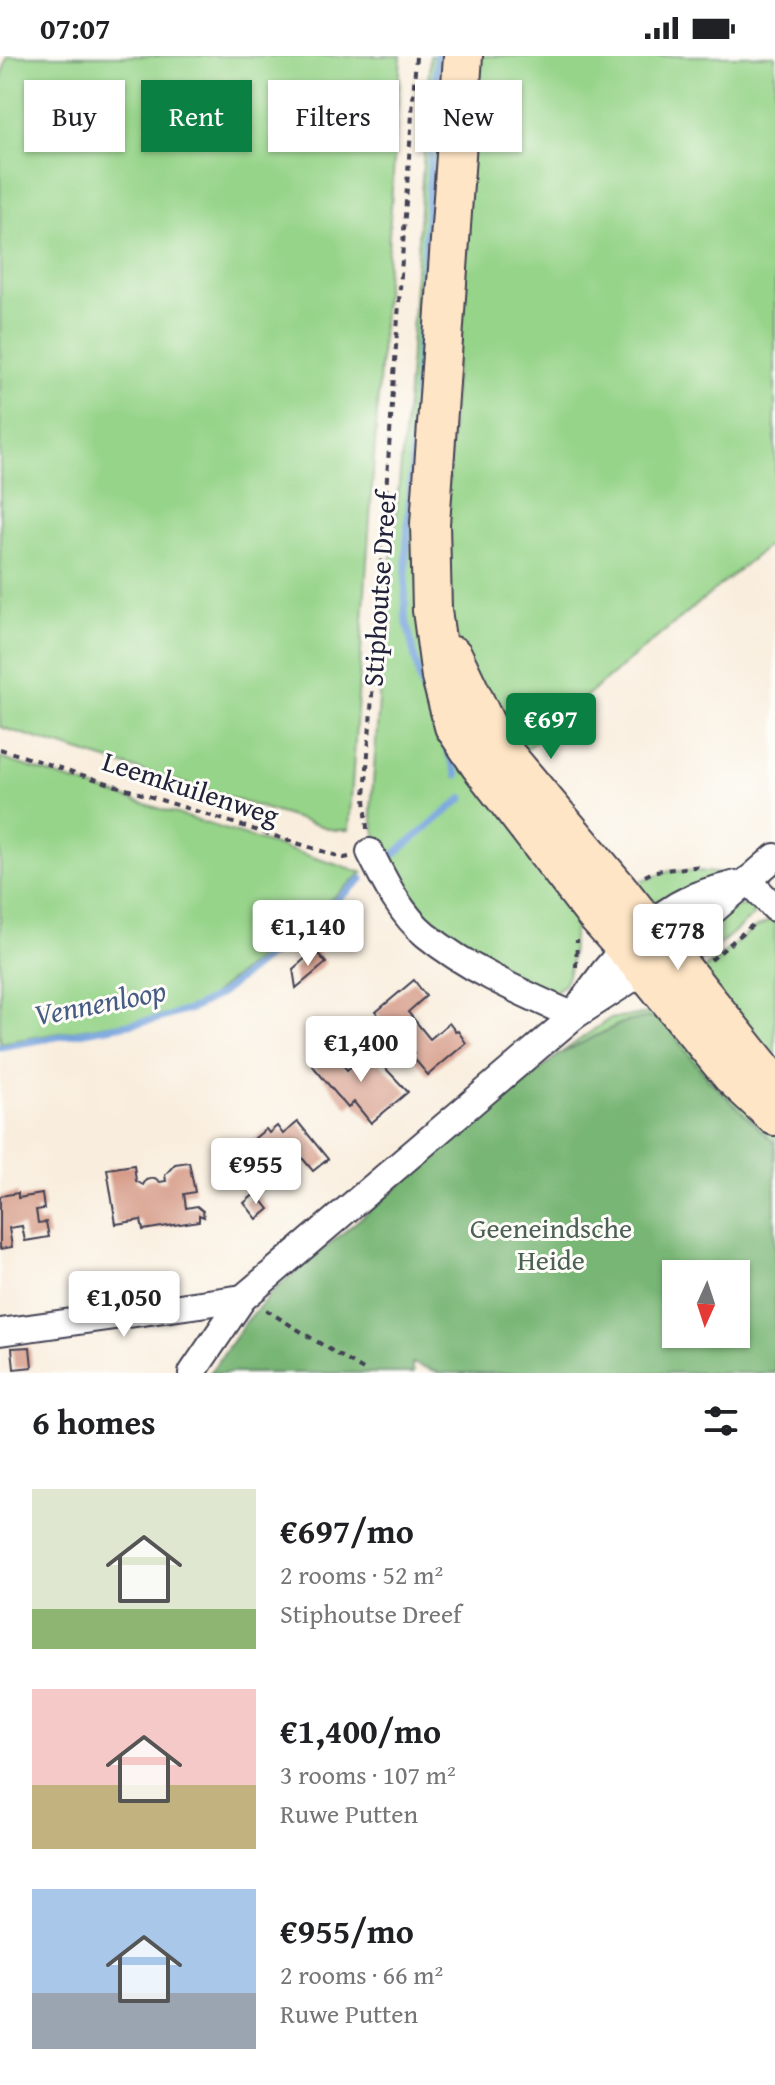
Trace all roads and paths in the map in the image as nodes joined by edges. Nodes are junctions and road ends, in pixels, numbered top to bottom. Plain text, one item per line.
1 (416, 56) edge
2 (463, 56) edge
3 (0, 749) edge
4 (370, 852) junction
5 (775, 857) edge
6 (748, 880) junction
7 (775, 908) edge
8 (646, 948) junction
9 (574, 1016) junction
10 (775, 1085) edge
11 (775, 1116) edge
12 (243, 1298) junction
13 (0, 1332) edge
14 (192, 1373) edge
15 (368, 1373) edge

1 - 4 path, Stiphoutse Dreef
2 - 8 main road, Stiphoutse Dreef
3 - 4 path, Leemkuilenweg
4 - 9 street
5 - 6 street
6 - 7 street
6 - 8 street
8 - 9 street
8 - 10 main road, Stiphoutse Dreef
8 - 11 main road, Stiphoutse Dreef
9 - 12 street
12 - 13 street
12 - 14 street
12 - 15 path

